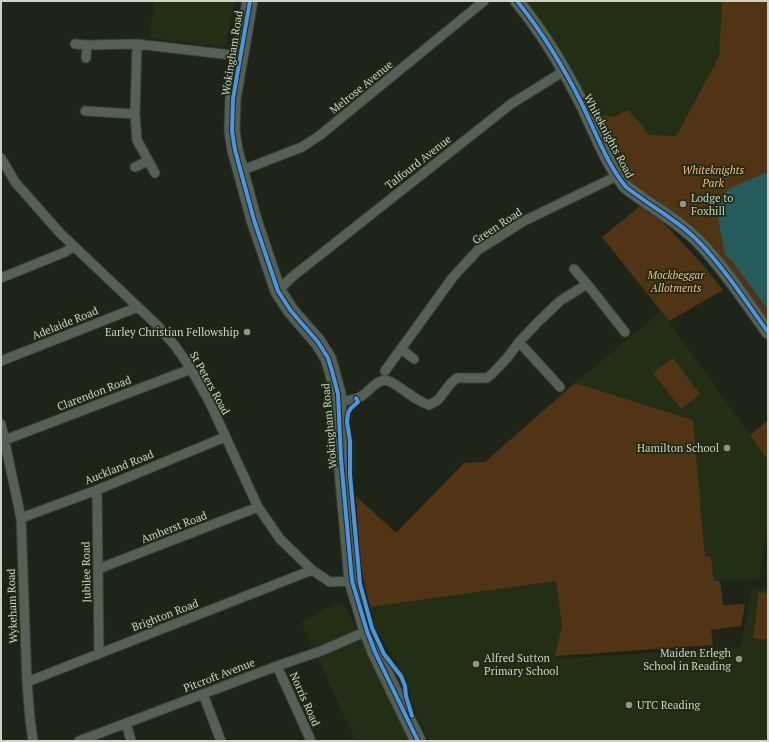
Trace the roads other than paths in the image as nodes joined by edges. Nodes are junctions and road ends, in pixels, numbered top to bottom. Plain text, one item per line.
1 (250, 1) edge
2 (484, 1) edge
3 (517, 1) edge
4 (75, 44) dead end
5 (137, 44) junction
6 (86, 45) junction
7 (240, 56) junction
8 (86, 58) dead end
9 (564, 71) junction
10 (85, 111) dead end
11 (135, 114) junction
12 (1, 158) edge
13 (148, 161) junction
14 (135, 167) dead end
15 (240, 171) junction
16 (155, 173) dead end
17 (617, 176) junction
18 (73, 246) junction
19 (574, 269) dead end
20 (1, 278) edge
21 (587, 284) junction
22 (278, 291) junction
23 (138, 307) junction
24 (625, 332) dead end
25 (768, 332) edge
26 (519, 342) junction
27 (401, 349) junction
28 (414, 359) dead end
29 (1, 361) edge
30 (191, 368) junction
31 (385, 371) dead end
32 (560, 387) dead end
33 (338, 402) junction
34 (1, 424) edge
35 (225, 437) junction
36 (5, 440) junction
37 (97, 490) junction
38 (258, 507) junction
39 (21, 518) junction
40 (98, 569) junction
41 (312, 570) junction
42 (352, 581) junction
43 (367, 631) junction
44 (99, 654) junction
45 (277, 666) junction
46 (27, 682) junction
47 (203, 694) junction
48 (126, 723) junction
49 (33, 741) edge
50 (79, 741) edge
51 (131, 741) edge
52 (221, 741) edge
53 (311, 741) edge
54 (418, 741) edge

1 - 7 main road, Wokingham Road
2 - 15 street, Melrose Avenue
3 - 9 street, Whiteknights Road
4 - 6 street
5 - 6 street
5 - 7 street
5 - 11 street
6 - 8 street
7 - 15 main road, Wokingham Road
9 - 17 street, Whiteknights Road
9 - 22 street, Talfourd Avenue
10 - 11 street
11 - 13 street
12 - 18 street, St Peters Road
13 - 14 street
13 - 16 street
15 - 22 main road, Wokingham Road
17 - 25 street, Whiteknights Road
17 - 27 street, Green Road
18 - 20 street
18 - 23 street, St Peters Road
19 - 21 street
21 - 24 street
21 - 26 street
22 - 33 main road, Wokingham Road
23 - 29 street, Adelaide Road
23 - 30 street, St Peters Road
26 - 32 street
26 - 33 street
27 - 28 street
27 - 31 street, Green Road
30 - 35 street, St Peters Road
30 - 36 street, Clarendon Road
33 - 42 main road, Wokingham Road
34 - 36 street, Wykeham Road
35 - 37 street, Auckland Road
35 - 38 street, St Peters Road
36 - 39 street, Wykeham Road
37 - 39 street, Auckland Road
37 - 40 street, Jubilee Road
38 - 40 street, Amherst Road
38 - 41 street, St Peters Road
39 - 46 street, Wykeham Road
40 - 44 street, Jubilee Road
41 - 42 street, St Peters Road
41 - 44 street, Brighton Road
42 - 43 main road, Wokingham Road
43 - 45 street, Pitcroft Avenue
43 - 54 main road, Wokingham Road
44 - 46 street, Brighton Road
45 - 47 street, Pitcroft Avenue
45 - 53 street, Norris Road
46 - 49 street, Wykeham Road
47 - 48 street, Pitcroft Avenue
47 - 52 street
48 - 50 street, Pitcroft Avenue
48 - 51 street

